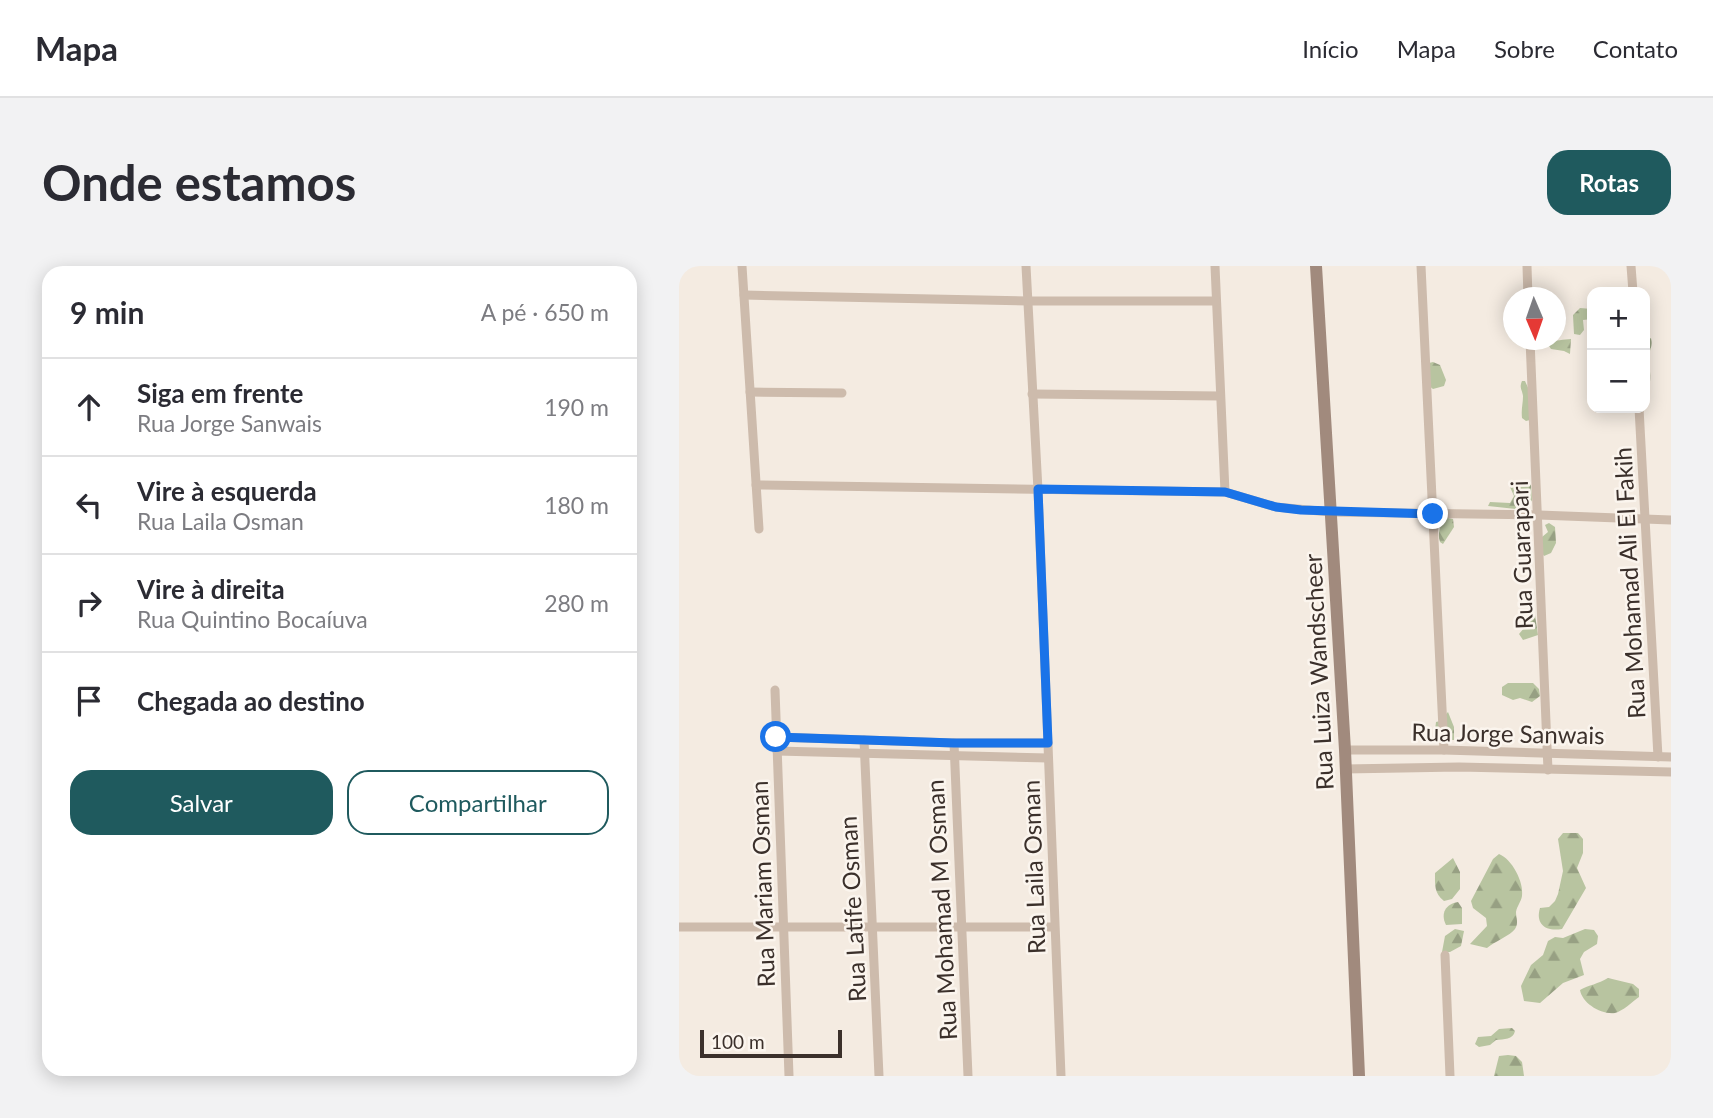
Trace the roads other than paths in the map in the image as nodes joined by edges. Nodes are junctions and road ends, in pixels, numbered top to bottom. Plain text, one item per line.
1 (742, 266) edge
2 (1026, 266) edge
3 (1215, 266) edge
4 (1316, 266) edge
5 (1421, 266) edge
6 (1527, 266) edge
7 (1631, 266) edge
8 (1528, 287) edge
9 (1633, 287) edge
10 (744, 295) junction
11 (1028, 301) junction
12 (1216, 301) junction
13 (1531, 350) edge
14 (750, 392) junction
15 (842, 393) dead end
16 (1032, 394) junction
17 (1220, 396) junction
18 (1639, 413) edge
19 (756, 485) junction
20 (1038, 489) junction
21 (1225, 492) junction
22 (1330, 512) junction
23 (1433, 514) junction
24 (1539, 515) junction
25 (1645, 519) junction
26 (1671, 520) edge
27 (759, 529) dead end
28 (775, 690) dead end
29 (776, 737) junction
30 (864, 740) junction
31 (954, 743) junction
32 (1048, 743) junction
33 (1345, 750) junction
34 (1444, 750) junction
35 (777, 751) junction
36 (864, 753) junction
37 (1548, 754) junction
38 (954, 756) junction
39 (1658, 757) junction
40 (1671, 757) edge
41 (1048, 758) junction
42 (1345, 769) junction
43 (1548, 769) junction
44 (1671, 772) edge
45 (783, 926) junction
46 (872, 926) junction
47 (679, 927) edge
48 (962, 927) junction
49 (1053, 927) junction
50 (1445, 955) dead end
51 (789, 1076) edge
52 (879, 1076) edge
53 (968, 1076) edge
54 (1061, 1076) edge
55 (1359, 1076) edge
56 (1450, 1076) edge

1 - 10 street
2 - 11 street, Rua Laila Osman
3 - 12 street
4 - 22 main road, Rua Luiza Wandscheer
5 - 23 street
6 - 8 street
7 - 9 street
10 - 11 street
10 - 14 street
11 - 12 street
11 - 16 street, Rua Laila Osman
12 - 17 street
13 - 24 street, Rua Guarapari
14 - 15 street
14 - 19 street
16 - 17 street
16 - 20 street, Rua Laila Osman
17 - 21 street
18 - 25 street, Rua Mohamad Ali El Fakih
19 - 20 street
19 - 27 street
20 - 21 street
20 - 32 street, Rua Laila Osman
21 - 22 street
22 - 23 street
22 - 33 main road, Rua Luiza Wandscheer
23 - 24 street
23 - 34 street
24 - 25 street
24 - 37 street, Rua Guarapari
25 - 26 street
25 - 39 street, Rua Mohamad Ali El Fakih
28 - 29 street, Rua Mariam Osman
29 - 30 street
29 - 35 street, Rua Mariam Osman
30 - 31 street
30 - 36 street, Rua Latife Osman
31 - 32 street
31 - 38 street, Rua Mohamad M Osman
32 - 41 street, Rua Laila Osman
33 - 34 street, Rua Jorge Sanwais
33 - 42 main road, Rua Luiza Wandscheer
34 - 37 street, Rua Jorge Sanwais
35 - 36 street
35 - 45 street, Rua Mariam Osman
36 - 38 street
36 - 46 street, Rua Latife Osman
37 - 39 street, Rua Jorge Sanwais
37 - 43 street, Rua Guarapari
38 - 41 street
38 - 48 street, Rua Mohamad M Osman
39 - 40 street, Rua Jorge Sanwais
41 - 49 street, Rua Laila Osman
42 - 43 street, Rua Jorge Sanwais
42 - 55 main road, Rua Luiza Wandscheer
43 - 44 street, Rua Jorge Sanwais
45 - 46 street
45 - 47 street
45 - 51 street, Rua Mariam Osman
46 - 48 street
46 - 52 street, Rua Latife Osman
48 - 49 street
48 - 53 street, Rua Mohamad M Osman
49 - 54 street, Rua Laila Osman
50 - 56 street

